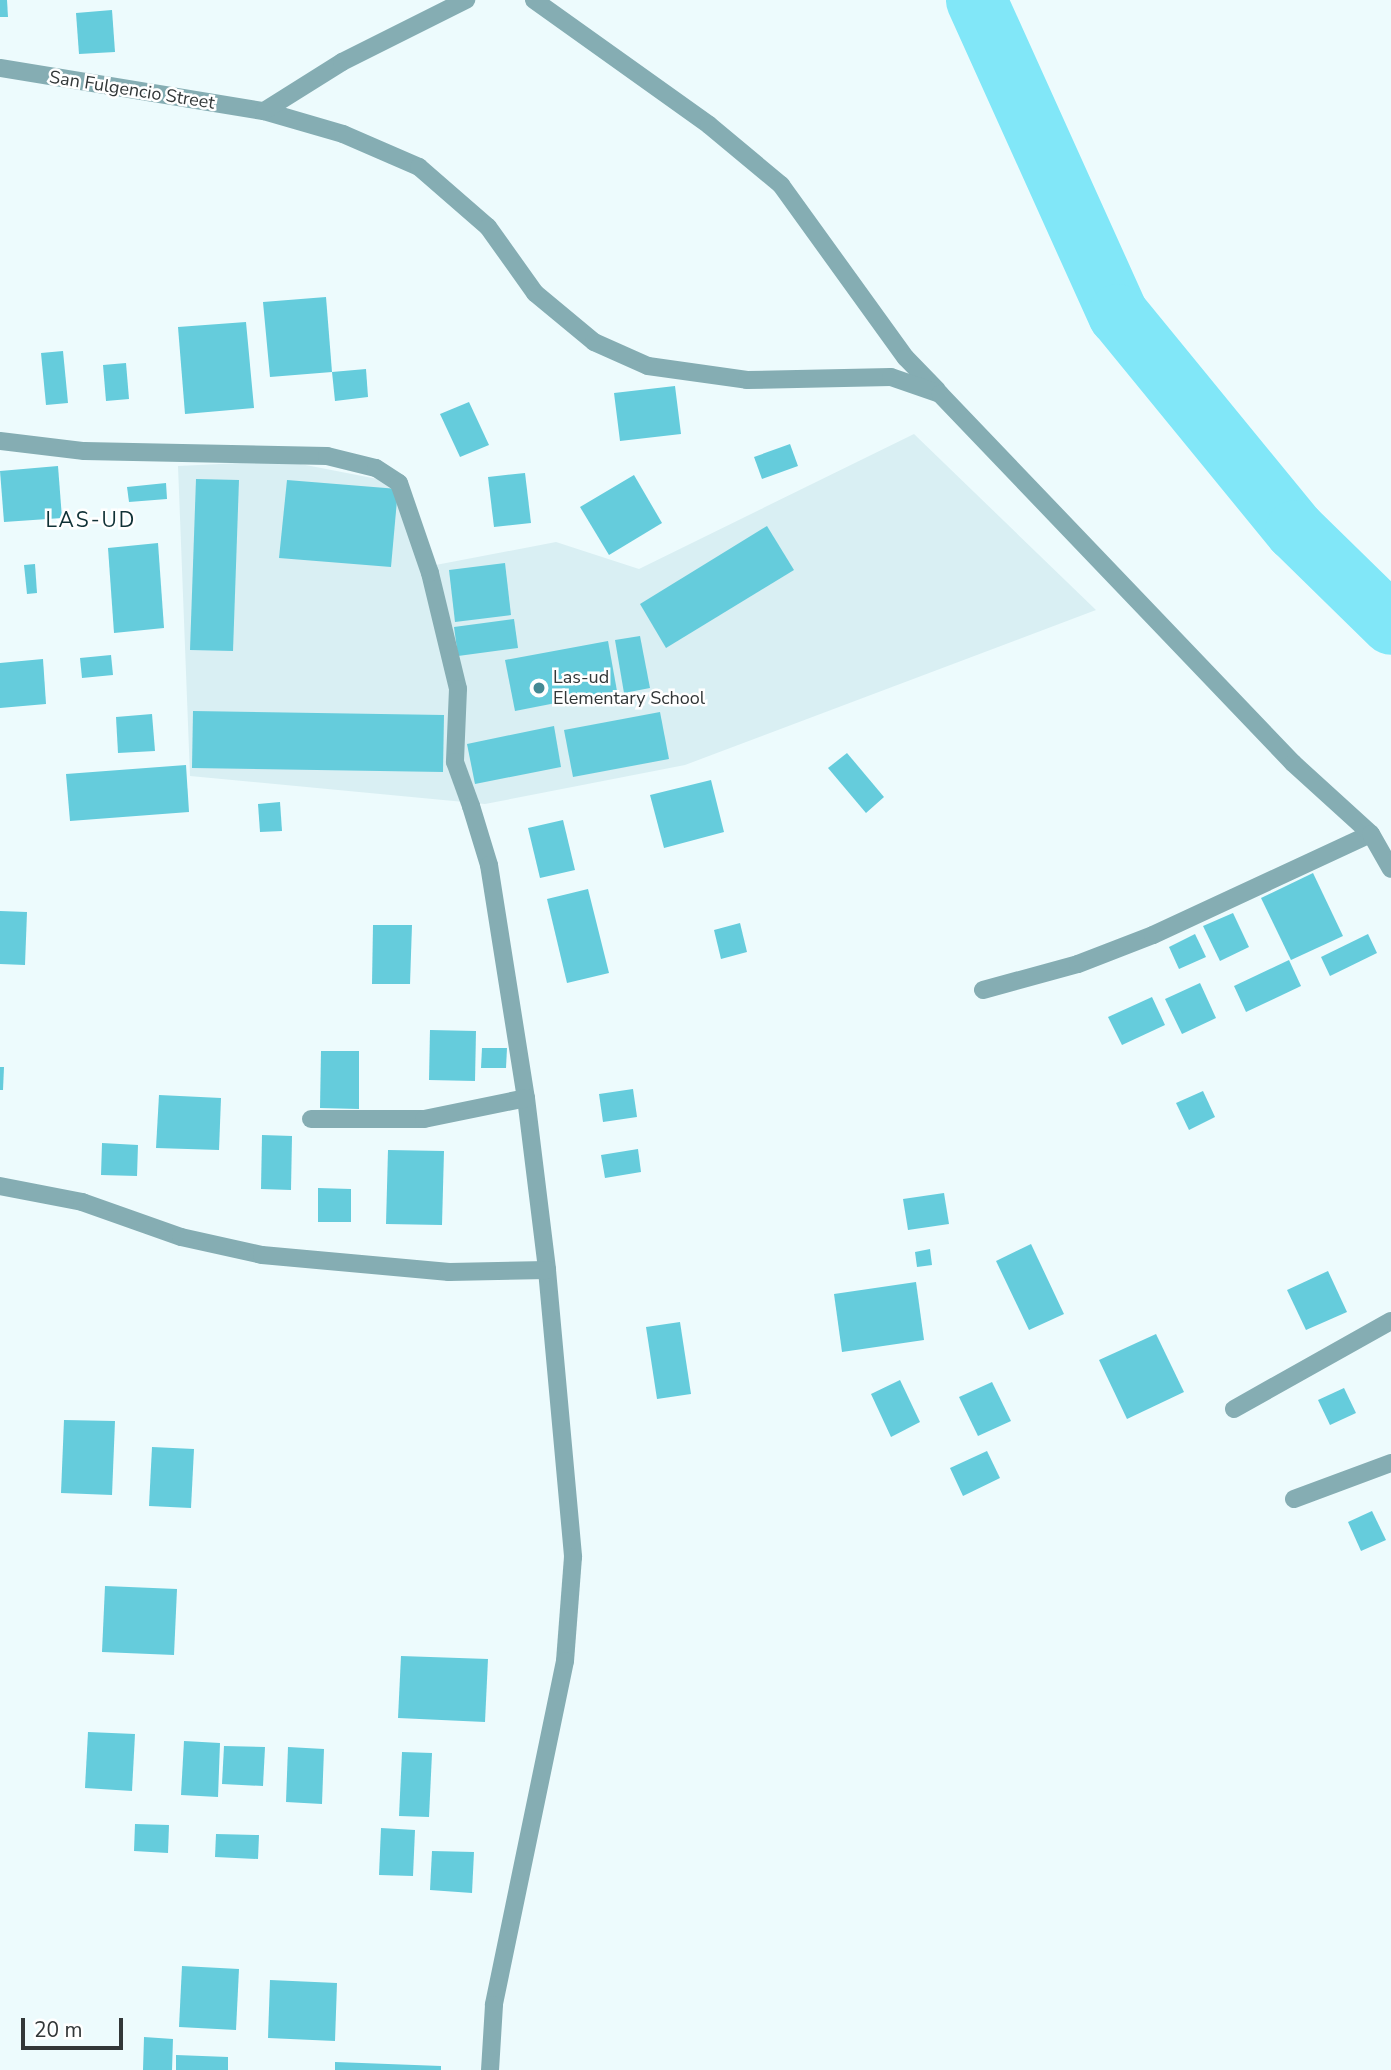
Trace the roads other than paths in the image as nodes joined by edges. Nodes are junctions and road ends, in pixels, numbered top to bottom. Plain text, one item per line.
1 (466, 0) edge
2 (534, 0) edge
3 (0, 68) edge
4 (264, 111) junction
5 (940, 394) junction
6 (0, 441) edge
7 (1371, 834) junction
8 (1391, 869) edge
9 (983, 990) dead end
10 (526, 1098) junction
11 (311, 1119) dead end
12 (0, 1186) edge
13 (547, 1270) junction
14 (1391, 1321) edge
15 (1234, 1409) dead end
16 (1391, 1463) edge
17 (1294, 1499) dead end
18 (490, 2070) edge

1 - 4 street
2 - 5 street
3 - 4 street, San Fulgencio Street
4 - 5 street, San Fulgencio Street
5 - 7 street
6 - 10 street
7 - 8 street
7 - 9 street
10 - 11 street
10 - 13 street
12 - 13 street
13 - 18 street
14 - 15 street
16 - 17 street

